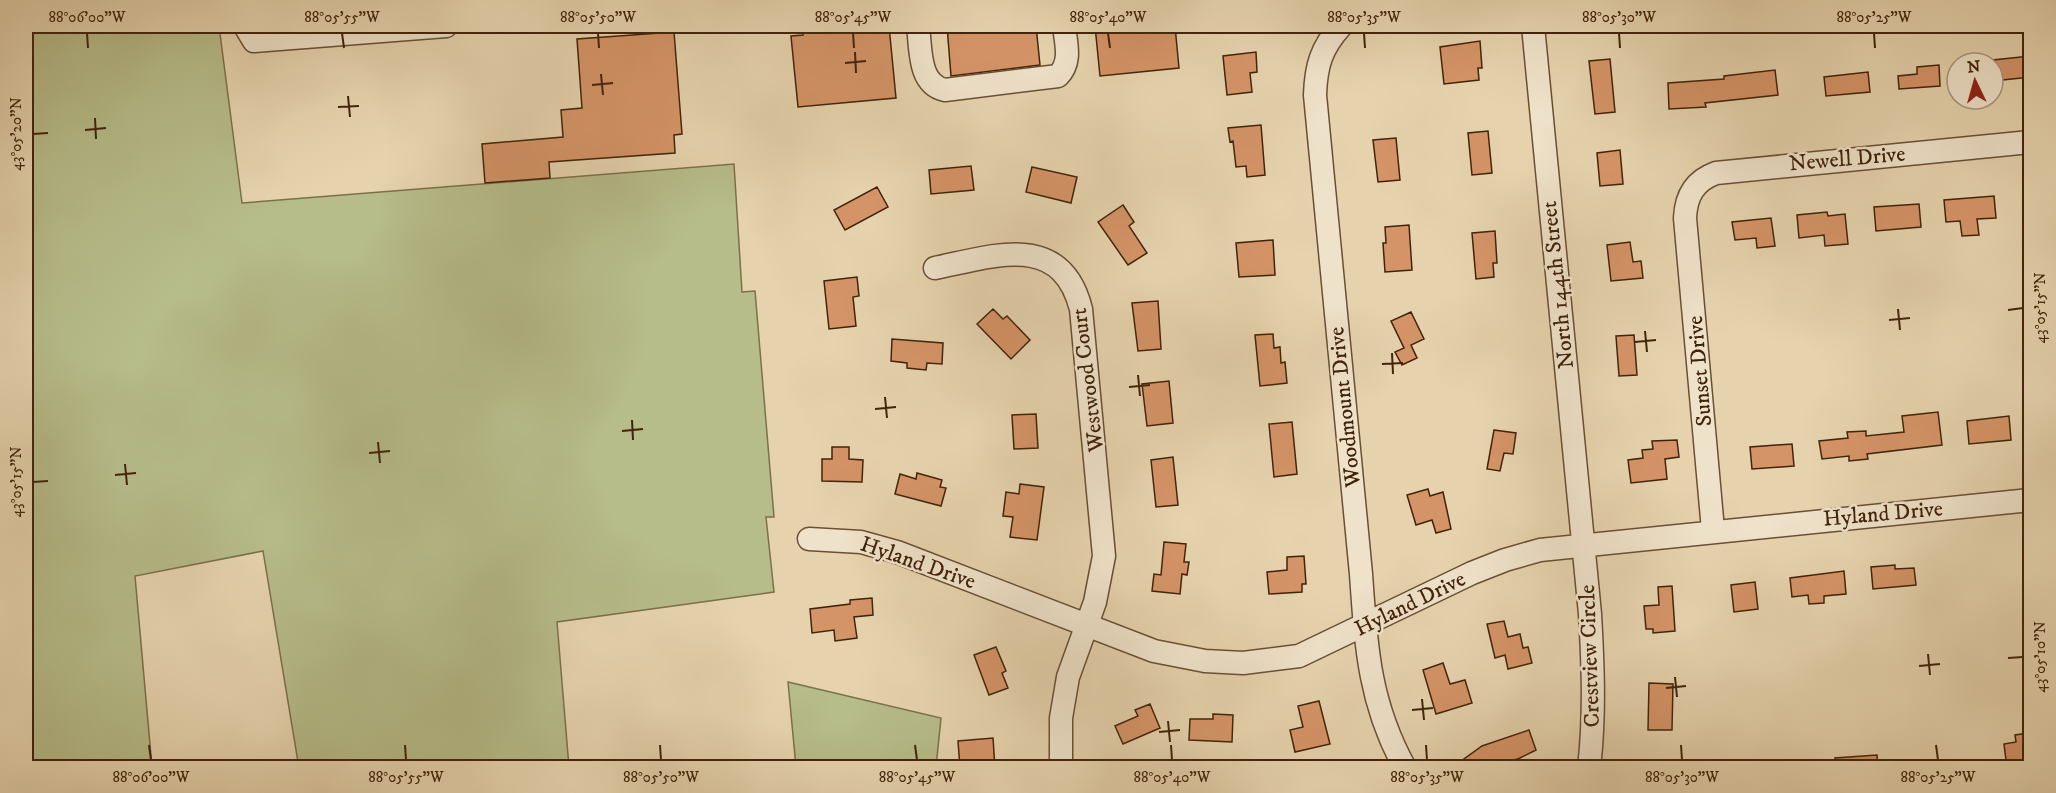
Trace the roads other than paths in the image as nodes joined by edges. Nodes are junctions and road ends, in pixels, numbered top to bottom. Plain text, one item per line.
1 (245, 26) edge
2 (446, 26) edge
3 (918, 26) edge
4 (1064, 26) edge
5 (1533, 26) edge
6 (1334, 34) edge
7 (2031, 142) edge
8 (1686, 211) joint
9 (935, 268) dead end
10 (2031, 500) edge
11 (1713, 530) junction
12 (809, 539) dead end
13 (1584, 544) junction
14 (1365, 624) junction
15 (1086, 625) junction
16 (1061, 768) edge
17 (1405, 768) edge
18 (1589, 768) edge

1 - 2 street
3 - 4 street
5 - 13 street, North 144th Street
6 - 14 street, Woodmount Drive
7 - 8 street, Newell Drive
8 - 11 street, Sunset Drive
9 - 15 street, Westwood Court
10 - 11 street, Hyland Drive
11 - 13 street, Hyland Drive
12 - 15 street, Hyland Drive
13 - 14 street, Hyland Drive
13 - 18 street, Crestview Circle
14 - 15 street, Hyland Drive
14 - 17 street, Woodmount Drive
15 - 16 street, Westwood Court

